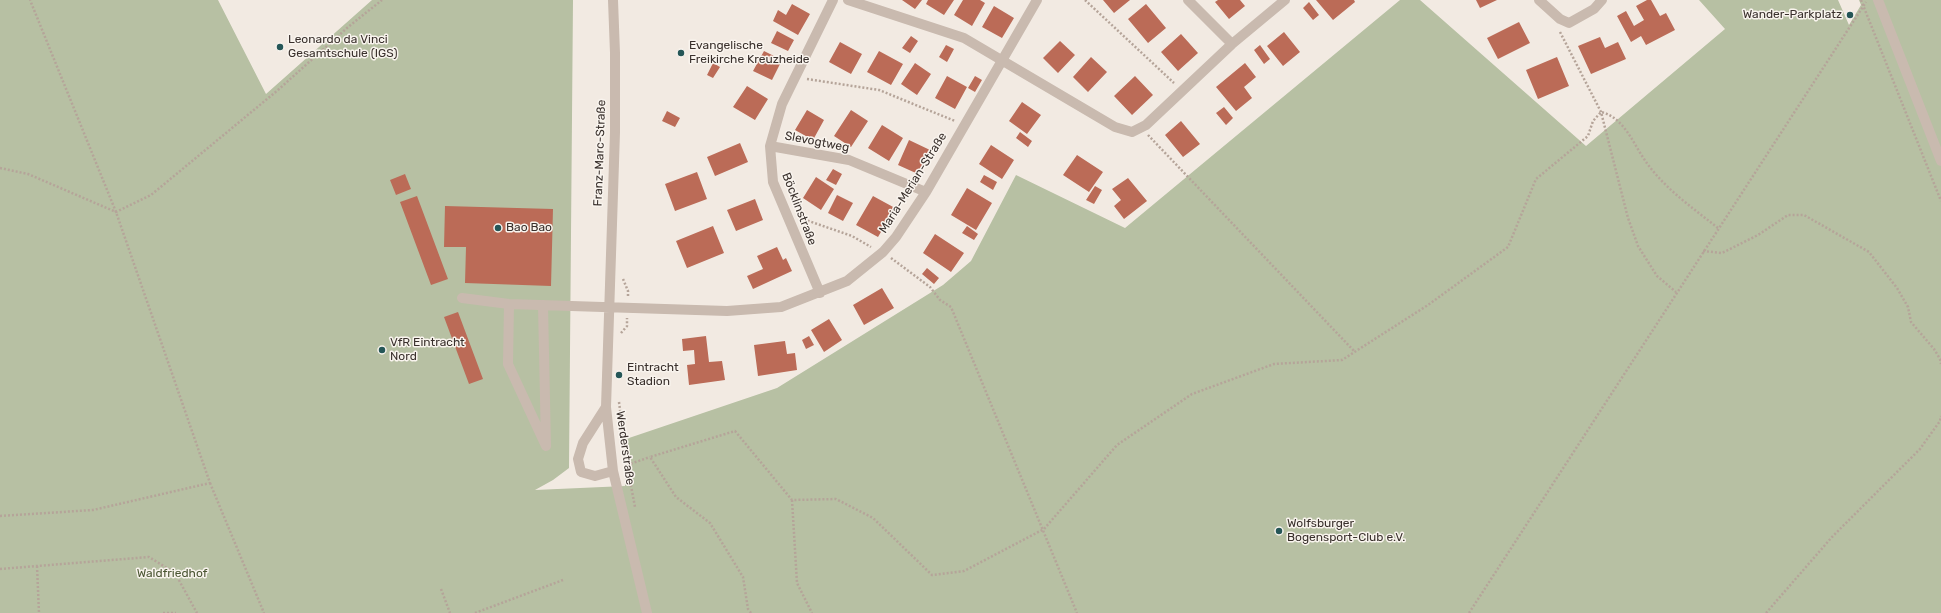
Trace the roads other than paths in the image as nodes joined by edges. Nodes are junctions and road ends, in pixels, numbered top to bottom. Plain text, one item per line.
1 (613, 0) edge
2 (833, 0) edge
3 (848, 0) edge
4 (1037, 0) edge
5 (1188, 0) edge
6 (1285, 0) edge
7 (1553, 0) edge
8 (1602, 0) edge
9 (1878, 0) edge
10 (1541, 1) edge
11 (1232, 44) junction
12 (1002, 59) junction
13 (770, 146) junction
14 (1941, 161) edge
15 (926, 192) junction
16 (820, 293) junction
17 (462, 298) dead end
18 (509, 304) junction
19 (543, 305) junction
20 (609, 306) junction
21 (606, 407) junction
22 (613, 471) junction
23 (647, 613) edge

1 - 20 street, Franz-Marc-Straße
2 - 13 street, Böcklinstraße
3 - 12 street
4 - 12 street, Maria-Merian-Straße
5 - 11 street
6 - 11 street
7 - 10 street
8 - 10 street
9 - 14 street
11 - 12 street
12 - 15 street, Maria-Merian-Straße
13 - 15 street, Slevogtweg
13 - 16 street, Böcklinstraße
15 - 16 street, Maria-Merian-Straße
16 - 20 street, Maria-Merian-Straße
17 - 18 street, Maria-Merian-Straße
18 - 19 street, Maria-Merian-Straße
18 - 19 street
19 - 20 street, Maria-Merian-Straße
20 - 21 street, Werderstraße
21 - 22 street, Werderstraße
21 - 22 street
22 - 23 street, Werderstraße

